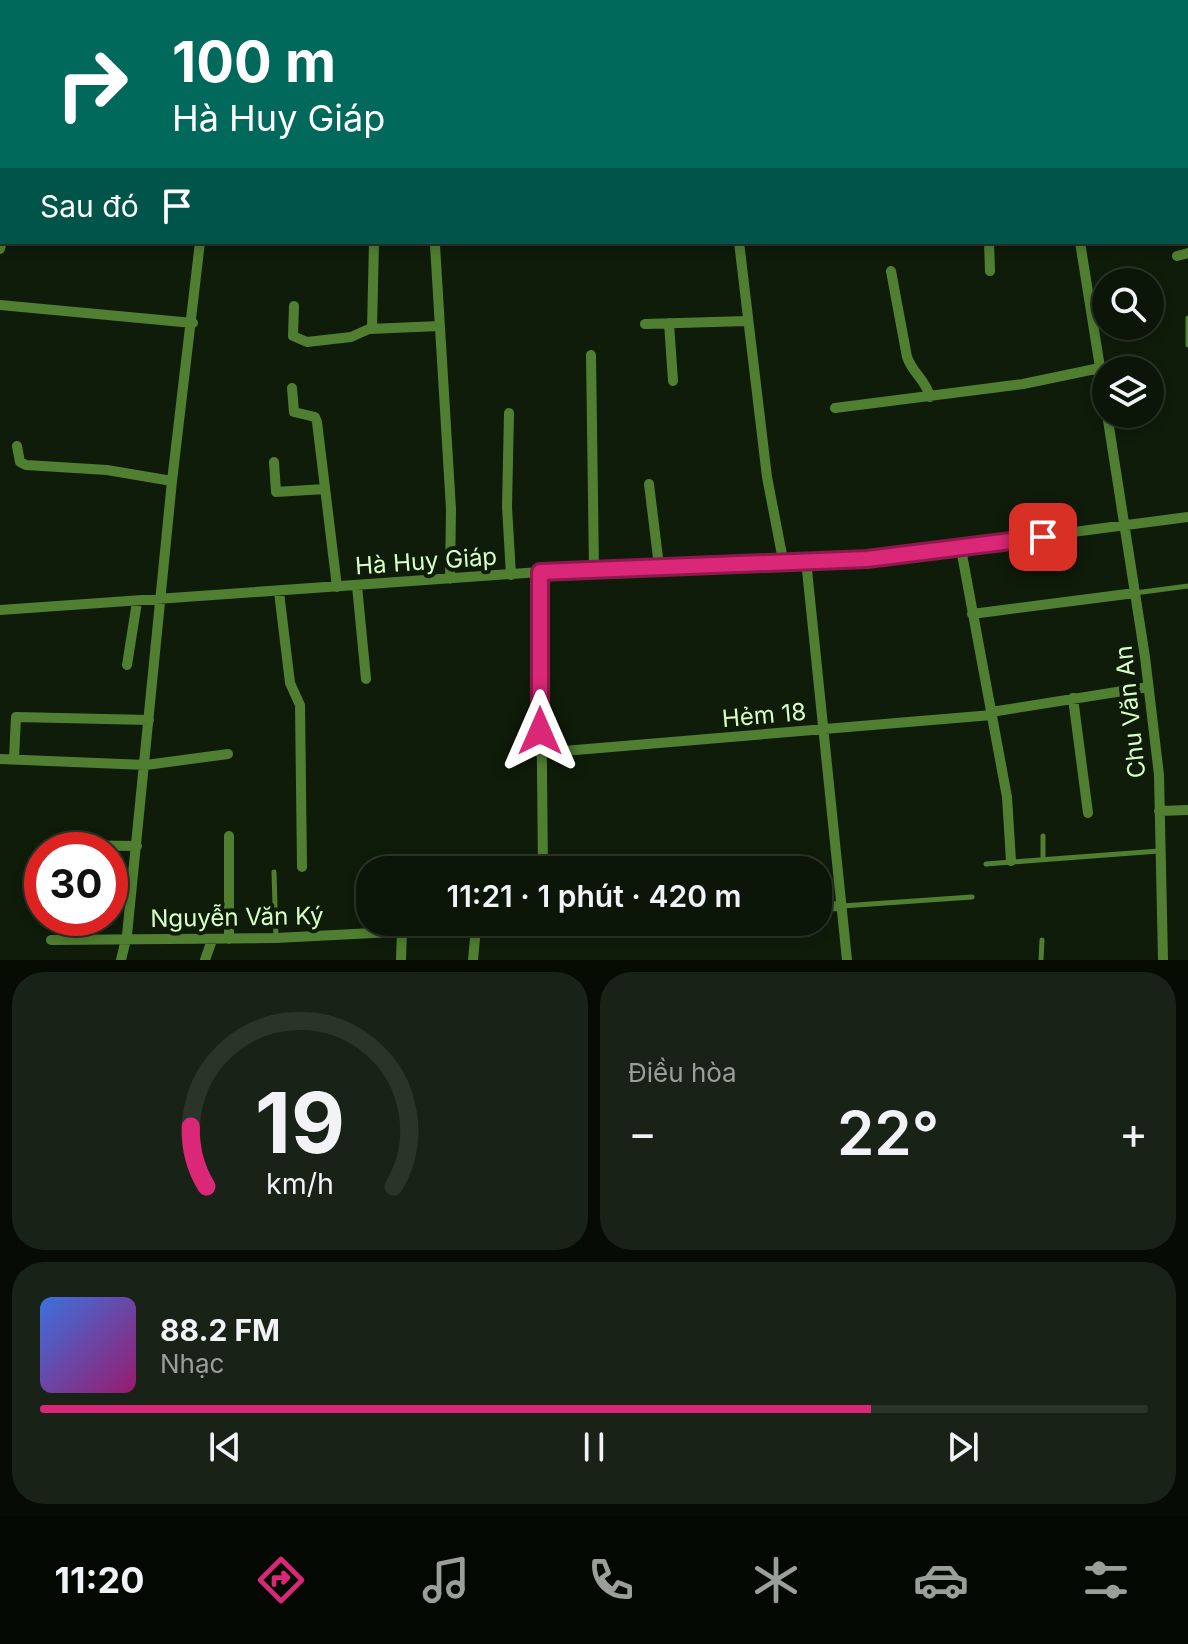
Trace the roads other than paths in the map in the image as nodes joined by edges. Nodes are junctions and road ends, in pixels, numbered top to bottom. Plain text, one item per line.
1 (200, 244) edge
2 (374, 244) edge
3 (739, 244) edge
4 (989, 244) edge
5 (1080, 244) edge
6 (435, 245) dead end
7 (891, 271) dead end
8 (990, 271) dead end
9 (0, 305) edge
10 (294, 306) dead end
11 (1188, 318) edge
12 (747, 321) junction
13 (193, 323) junction
14 (669, 323) junction
15 (645, 324) dead end
16 (440, 326) junction
17 (372, 329) junction
18 (1188, 345) edge
19 (591, 355) dead end
20 (1098, 356) edge
21 (1092, 370) edge
22 (673, 381) dead end
23 (292, 388) dead end
24 (930, 397) junction
25 (835, 408) dead end
26 (509, 413) dead end
27 (1109, 428) edge
28 (17, 446) dead end
29 (274, 462) dead end
30 (172, 481) junction
31 (649, 484) dead end
32 (325, 489) junction
33 (1188, 517) edge
34 (1125, 525) junction
35 (961, 549) junction
36 (783, 560) junction
37 (806, 560) junction
38 (659, 566) junction
39 (594, 570) junction
40 (540, 572) junction
41 (511, 575) junction
42 (450, 579) junction
43 (357, 586) junction
44 (1188, 586) edge
45 (337, 587) junction
46 (279, 592) junction
47 (1135, 593) junction
48 (160, 600) junction
49 (137, 602) junction
50 (0, 610) edge
51 (972, 614) junction
52 (127, 665) dead end
53 (366, 679) dead end
54 (1148, 687) junction
55 (1073, 698) junction
56 (991, 714) junction
57 (149, 720) junction
58 (825, 730) junction
59 (540, 753) junction
60 (228, 754) dead end
61 (0, 759) edge
62 (14, 759) junction
63 (146, 765) junction
64 (1188, 810) edge
65 (1159, 811) junction
66 (1088, 813) dead end
67 (229, 836) dead end
68 (1043, 836) dead end
69 (128, 846) edge
70 (137, 846) junction
71 (1160, 851) junction
72 (543, 856) edge
73 (1043, 859) junction
74 (1011, 861) junction
75 (986, 864) dead end
76 (302, 867) dead end
77 (274, 872) dead end
78 (972, 897) dead end
79 (832, 906) edge
80 (842, 906) junction
81 (356, 933) edge
82 (402, 936) edge
83 (475, 936) edge
84 (276, 938) junction
85 (126, 939) junction
86 (229, 939) junction
87 (51, 940) dead end
88 (212, 940) junction
89 (1042, 940) dead end
90 (121, 960) edge
91 (205, 960) edge
92 (401, 960) edge
93 (473, 960) edge
94 (847, 960) edge
95 (1041, 960) edge
96 (1163, 960) edge

1 - 13 street
2 - 17 street
3 - 12 street
4 - 8 street
5 - 20 street
6 - 16 street
7 - 24 street
9 - 13 street
10 - 17 street
11 - 18 lane
12 - 14 street
12 - 36 street
13 - 30 street
14 - 15 street
14 - 22 street
16 - 17 street
16 - 42 street
19 - 39 street
21 - 24 street
23 - 32 street
24 - 25 street
26 - 41 street
27 - 34 street, Chu Văn An
28 - 30 street
29 - 32 street
30 - 48 street
31 - 38 street
32 - 45 street
33 - 34 street, Hà Huy Giáp
34 - 35 street, Hà Huy Giáp
34 - 47 street, Chu Văn An
35 - 37 street, Hà Huy Giáp
35 - 51 street
36 - 37 street, Hà Huy Giáp
36 - 38 street, Hà Huy Giáp
37 - 58 street
38 - 39 street, Hà Huy Giáp
39 - 40 street, Hà Huy Giáp
40 - 41 street, Hà Huy Giáp
40 - 59 street
41 - 42 street, Hà Huy Giáp
42 - 43 street, Hà Huy Giáp
43 - 45 street, Hà Huy Giáp
43 - 53 street
44 - 47 lane
45 - 46 street, Hà Huy Giáp
46 - 48 street, Hà Huy Giáp
46 - 76 street
47 - 51 street
47 - 54 street, Chu Văn An
48 - 49 street, Hà Huy Giáp
48 - 57 street
49 - 50 street, Hà Huy Giáp
49 - 52 street
51 - 56 street
54 - 55 street, Hẻm 18
54 - 65 street, Chu Văn An
55 - 56 street, Hẻm 18
55 - 66 street
56 - 58 street, Hẻm 18
56 - 74 street
57 - 62 street
57 - 63 street
58 - 59 street, Hẻm 18
58 - 80 street
59 - 72 street
60 - 63 street
61 - 62 street
62 - 63 street
63 - 70 street
64 - 65 street
65 - 71 street, Chu Văn An
67 - 86 street
68 - 73 lane
69 - 70 street
70 - 85 street
71 - 73 lane
71 - 96 street, Chu Văn An
73 - 74 lane
74 - 75 lane
77 - 84 lane
78 - 80 lane
79 - 80 street
80 - 94 street
81 - 84 street, Nguyễn Văn Ký
82 - 92 street
83 - 93 street
84 - 86 street, Nguyễn Văn Ký
85 - 87 street, Nguyễn Văn Ký
85 - 88 street, Nguyễn Văn Ký
85 - 90 street
86 - 88 street, Nguyễn Văn Ký
88 - 91 street
89 - 95 lane

